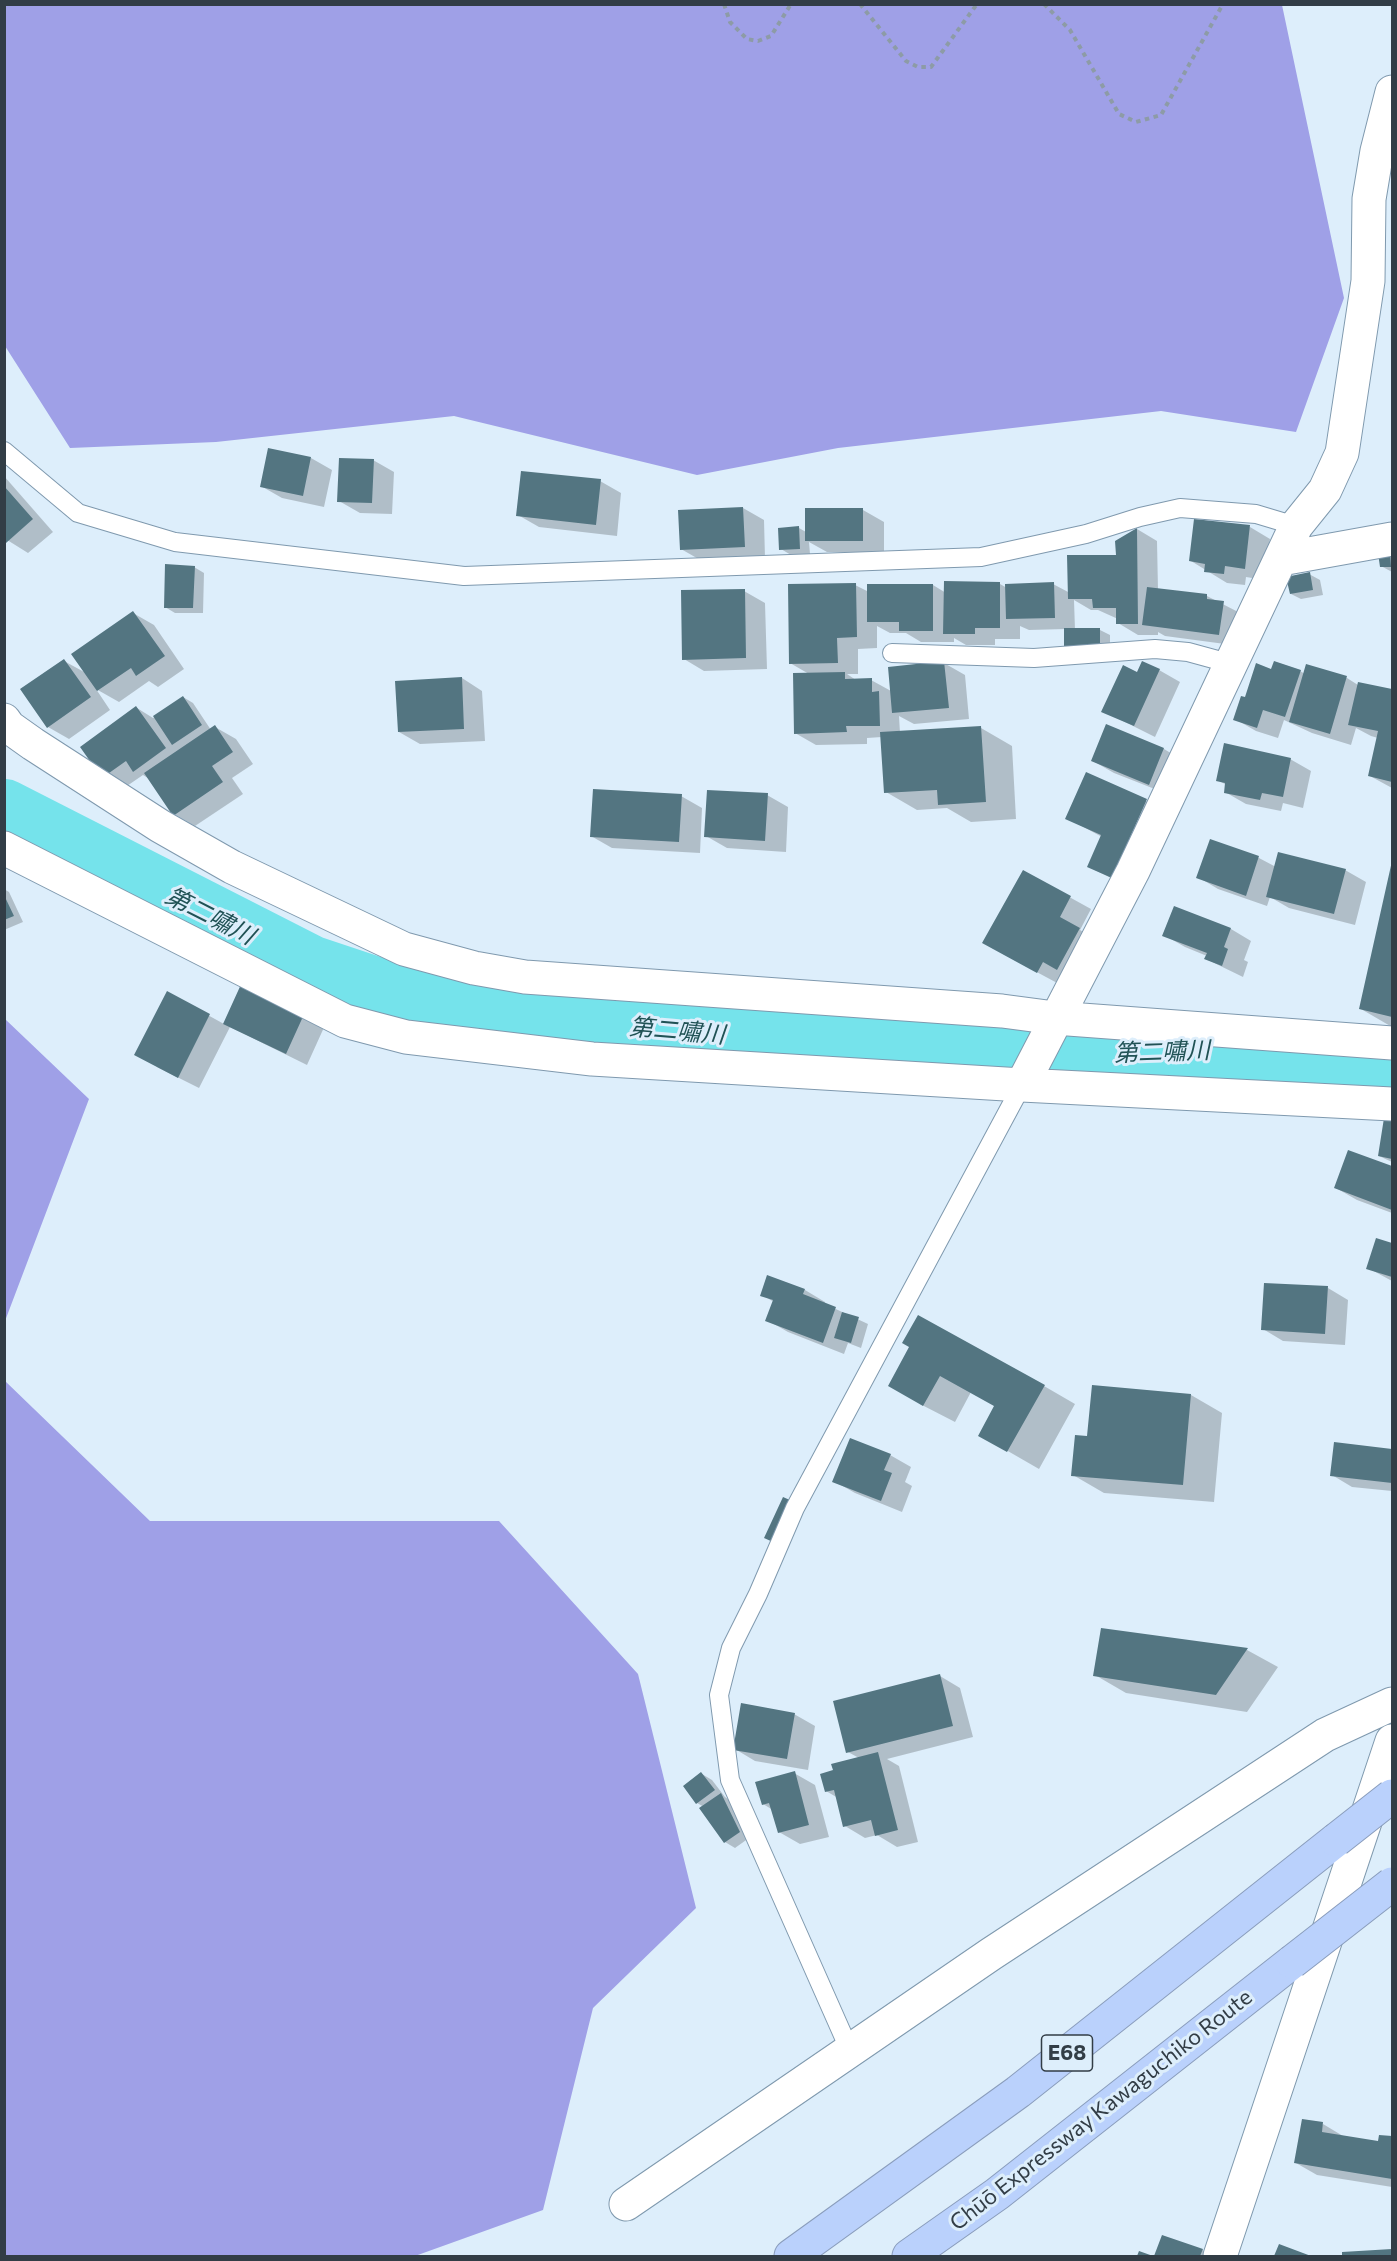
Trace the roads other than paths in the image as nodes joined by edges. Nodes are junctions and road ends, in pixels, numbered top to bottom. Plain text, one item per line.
1 (1392, 92) edge
2 (4, 451) edge
3 (1296, 526) junction
4 (1392, 539) edge
5 (1281, 559) junction
6 (892, 653) dead end
7 (1232, 664) junction
8 (4, 720) edge
9 (4, 848) edge
10 (1053, 1023) junction
11 (1392, 1043) edge
12 (1026, 1077) junction
13 (1392, 1104) edge
14 (1392, 1704) edge
15 (1392, 1741) edge
16 (1392, 1796) edge
17 (1392, 1884) edge
18 (850, 2051) junction
19 (626, 2204) dead end
20 (791, 2256) edge
21 (909, 2256) edge
22 (1220, 2256) edge

1 - 3 street
2 - 3 lane
3 - 5 street
4 - 5 street
5 - 7 street
6 - 7 lane
7 - 10 street
8 - 10 street
9 - 12 street
10 - 11 street
10 - 12 street
12 - 13 street
12 - 18 lane
14 - 18 street
15 - 22 street
16 - 20 highway, E68, bridge
17 - 21 highway, Chūō Expressway Kawaguchiko Route, bridge
18 - 19 street

